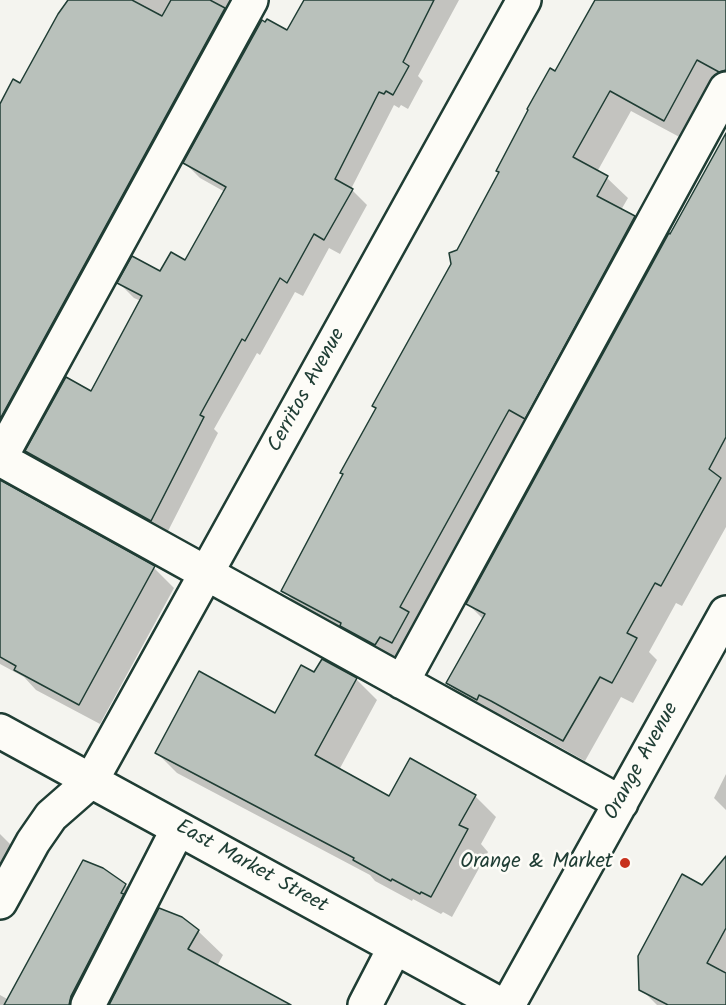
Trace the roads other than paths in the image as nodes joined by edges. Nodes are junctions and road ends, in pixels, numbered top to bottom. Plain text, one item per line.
1 (251, 0) edge
2 (524, 0) edge
3 (726, 89) edge
4 (0, 459) edge
5 (206, 574) junction
6 (726, 613) edge
7 (402, 682) junction
8 (0, 731) edge
9 (91, 781) junction
10 (621, 803) junction
11 (178, 829) junction
12 (0, 902) edge
13 (395, 947) junction
14 (88, 1005) edge
15 (364, 1005) edge
16 (501, 1005) edge
17 (507, 1005) edge

1 - 4 street
2 - 5 street, Cerritos Avenue
3 - 7 street
4 - 5 street
5 - 7 street
5 - 9 street, Cerritos Avenue
6 - 10 street, Orange Avenue
7 - 10 street
8 - 9 street, East Market Street
9 - 11 street, East Market Street
9 - 12 street, Cerritos Avenue
10 - 17 street, Orange Avenue
11 - 13 street, East Market Street
11 - 14 street
13 - 15 street
13 - 16 street, East Market Street

